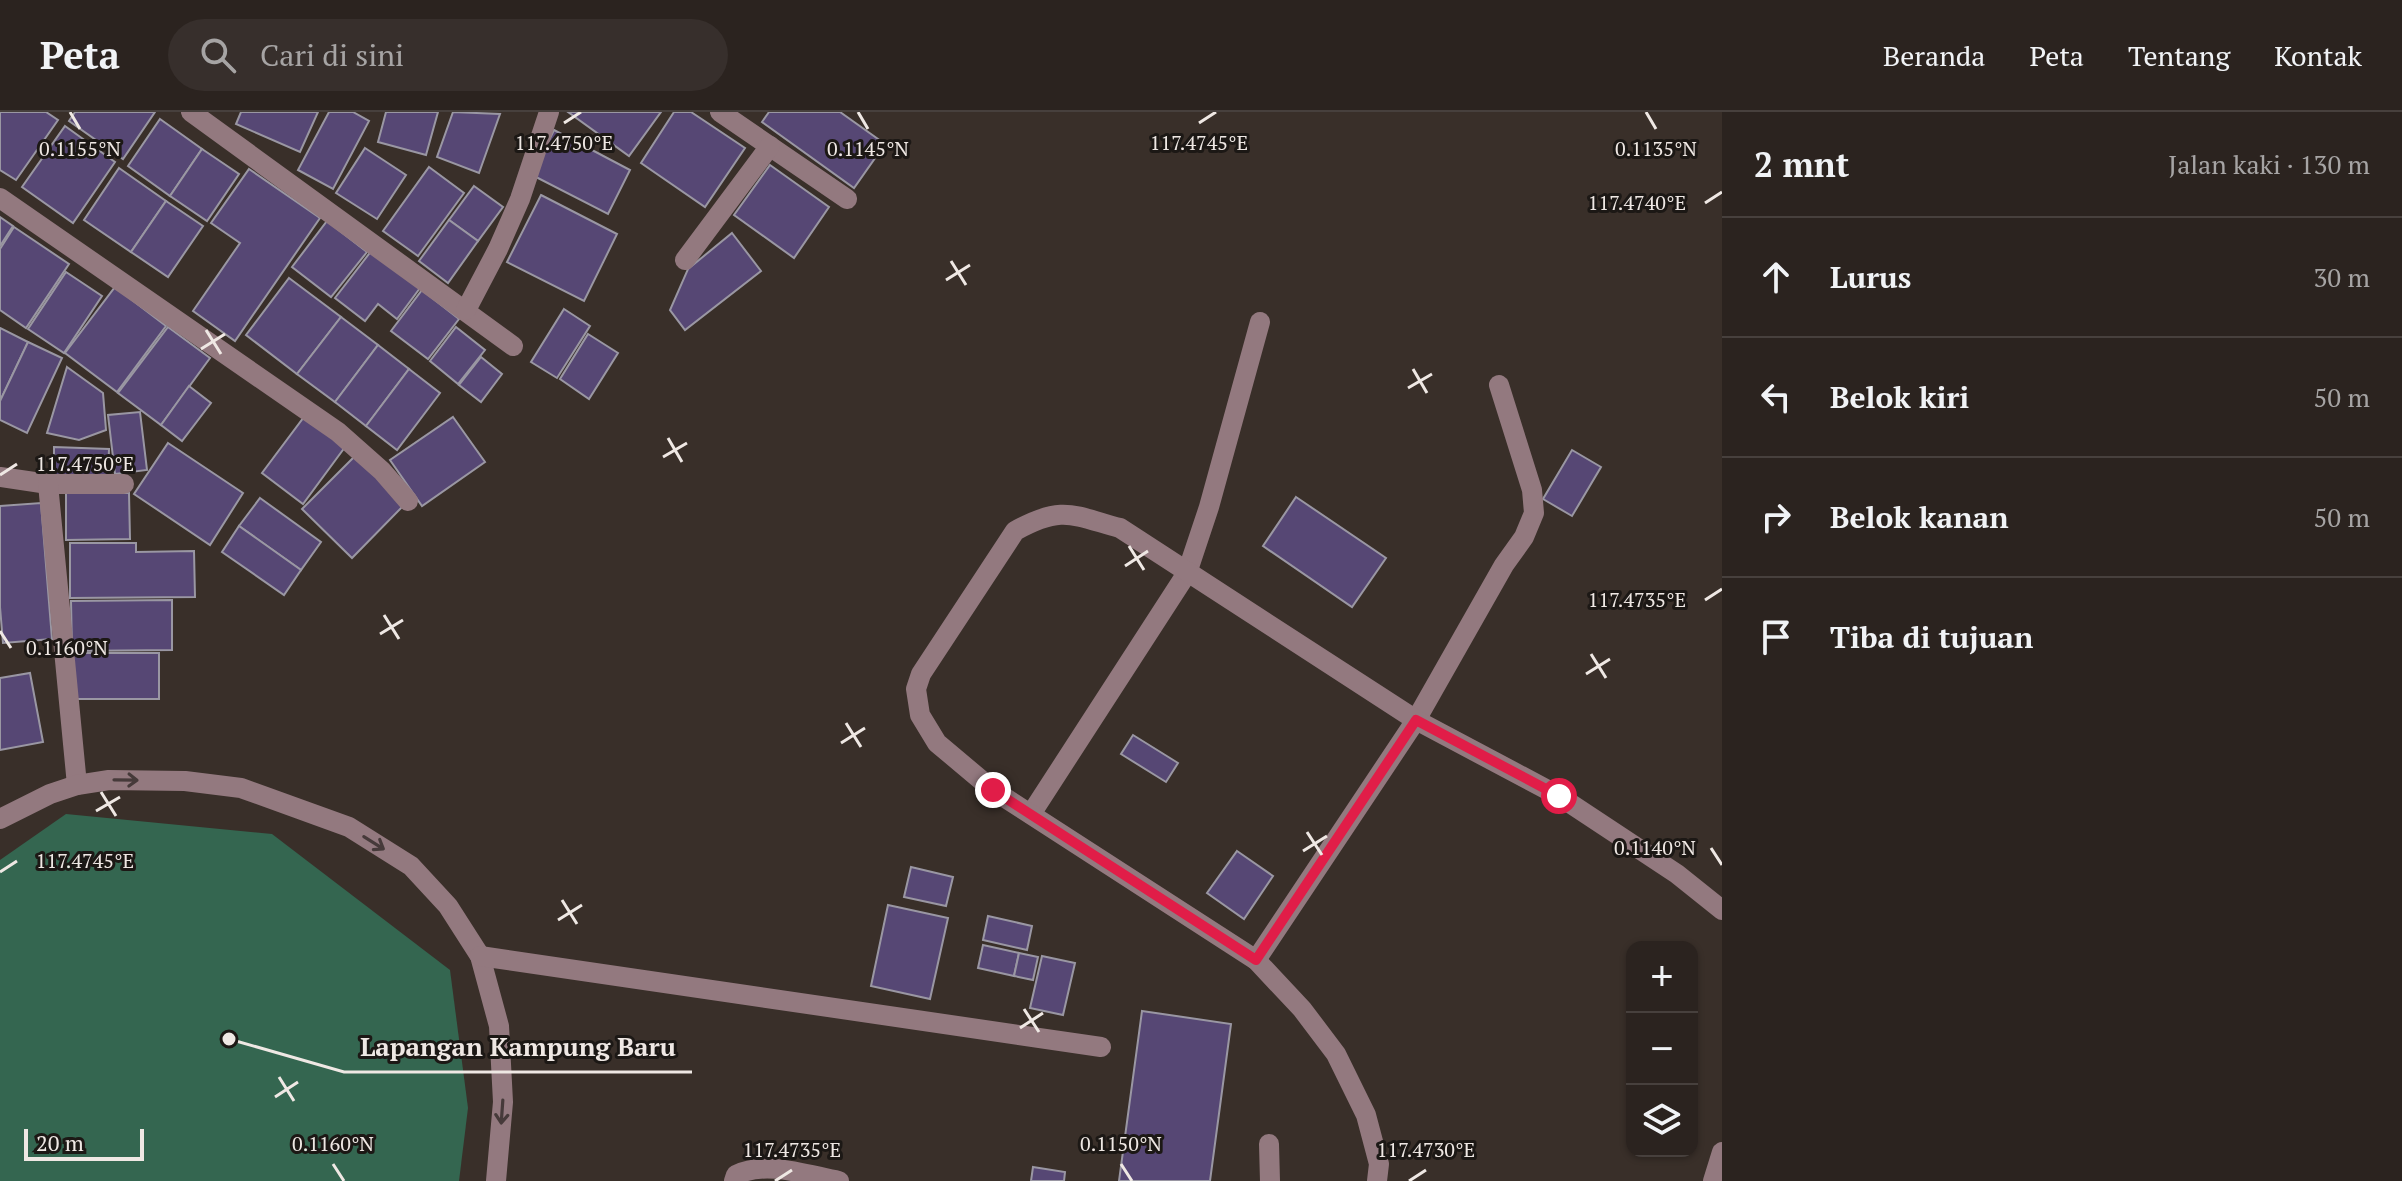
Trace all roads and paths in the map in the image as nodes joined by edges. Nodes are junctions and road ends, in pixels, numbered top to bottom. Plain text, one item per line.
1 (191, 112) edge
2 (549, 112) edge
3 (720, 112) edge
4 (770, 146) junction
5 (0, 198) edge
6 (847, 199) dead end
7 (685, 260) dead end
8 (466, 310) junction
9 (1260, 322) dead end
10 (513, 346) dead end
11 (1499, 385) dead end
12 (0, 477) edge
13 (48, 484) junction
14 (124, 484) dead end
15 (408, 501) dead end
16 (1187, 573) junction
17 (1416, 720) junction
18 (77, 785) junction
19 (1031, 814) junction
20 (0, 819) edge
21 (1722, 910) edge
22 (480, 956) junction
23 (1256, 960) junction
24 (1101, 1047) dead end
25 (1269, 1144) dead end
26 (1722, 1152) edge
27 (496, 1181) edge
28 (734, 1181) edge
29 (839, 1181) edge
30 (1270, 1181) edge
31 (1377, 1181) edge
32 (1713, 1181) edge

1 - 8 street
2 - 8 street
3 - 4 street
4 - 6 street
4 - 7 street
5 - 15 street
8 - 10 street
9 - 16 street
11 - 17 street
12 - 13 street
13 - 14 street
13 - 18 street
16 - 17 street
16 - 19 street
16 - 19 street
17 - 21 street
17 - 23 street
18 - 20 street
18 -> 22 street
19 - 23 street
22 - 24 street
22 -> 27 street
23 - 31 street
25 - 30 street
26 - 32 street
28 - 29 street

